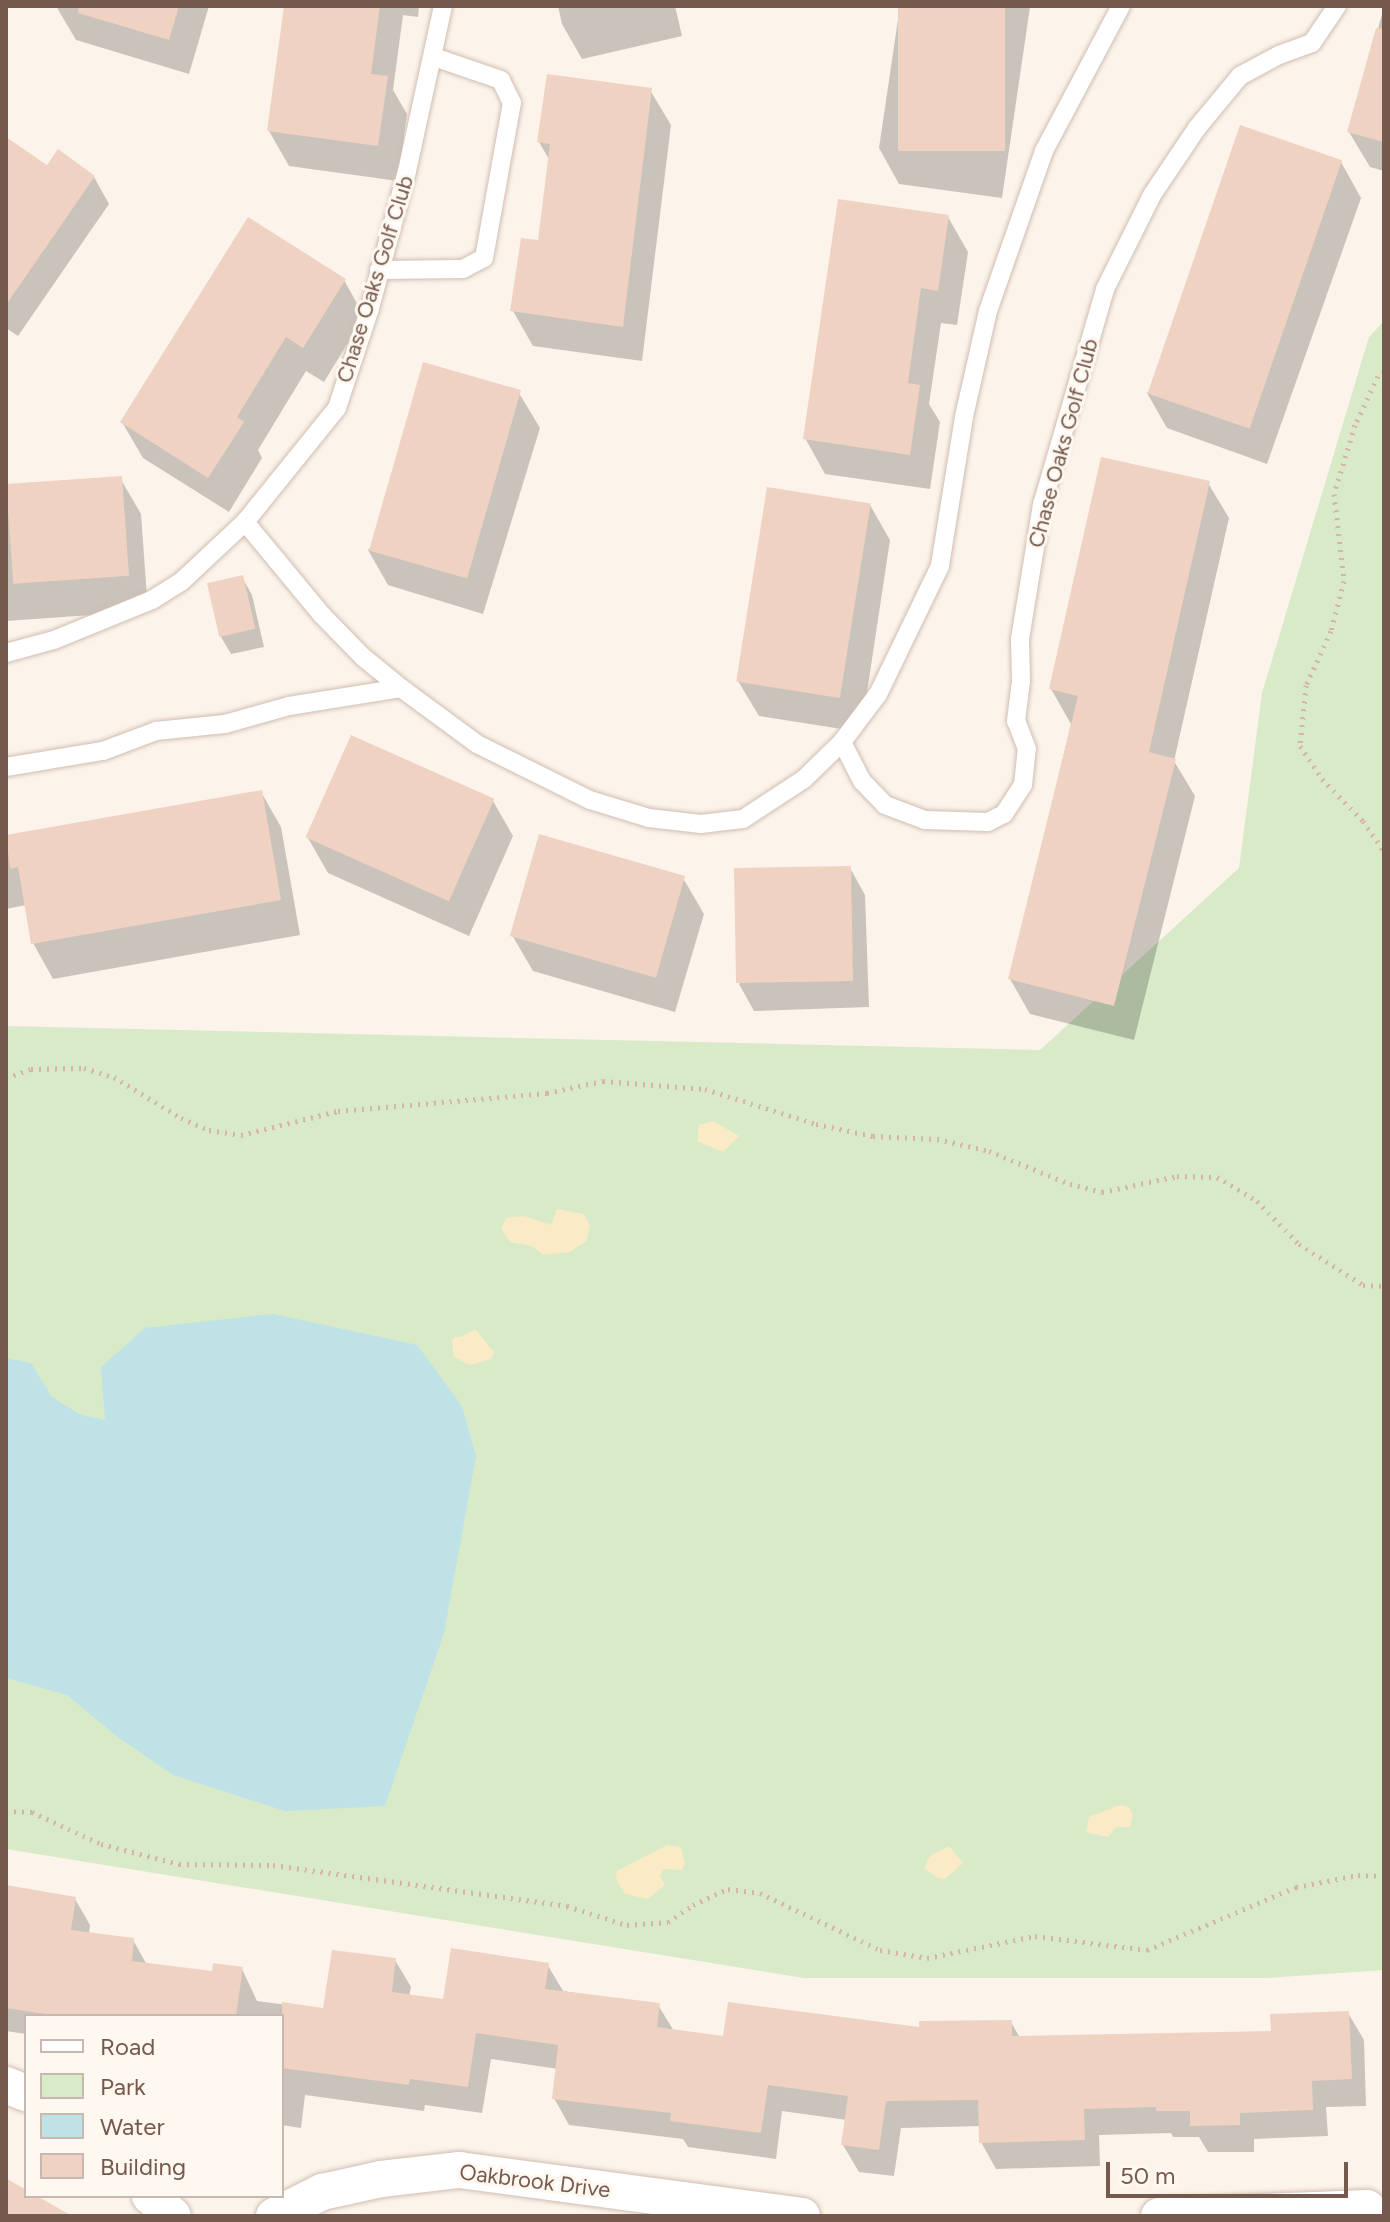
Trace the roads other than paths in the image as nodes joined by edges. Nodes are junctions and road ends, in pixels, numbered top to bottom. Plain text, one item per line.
1 (443, 6) edge
2 (1121, 6) edge
3 (1337, 6) edge
4 (434, 57) junction
5 (379, 270) junction
6 (245, 522) junction
7 (6, 653) edge
8 (401, 688) junction
9 (842, 742) junction
10 (6, 767) edge
11 (152, 2198) edge
12 (1368, 2212) edge
13 (173, 2216) edge
14 (274, 2216) edge
15 (802, 2216) edge
16 (1159, 2216) edge

1 - 4 lane, Chase Oaks Golf Club
2 - 9 lane
3 - 9 lane, Chase Oaks Golf Club
4 - 5 lane, Chase Oaks Golf Club
4 - 5 lane
5 - 6 lane, Chase Oaks Golf Club
6 - 7 lane, Chase Oaks Golf Club
6 - 8 lane
8 - 9 lane
8 - 10 lane
11 - 13 street
12 - 16 street
14 - 15 street, Oakbrook Drive

